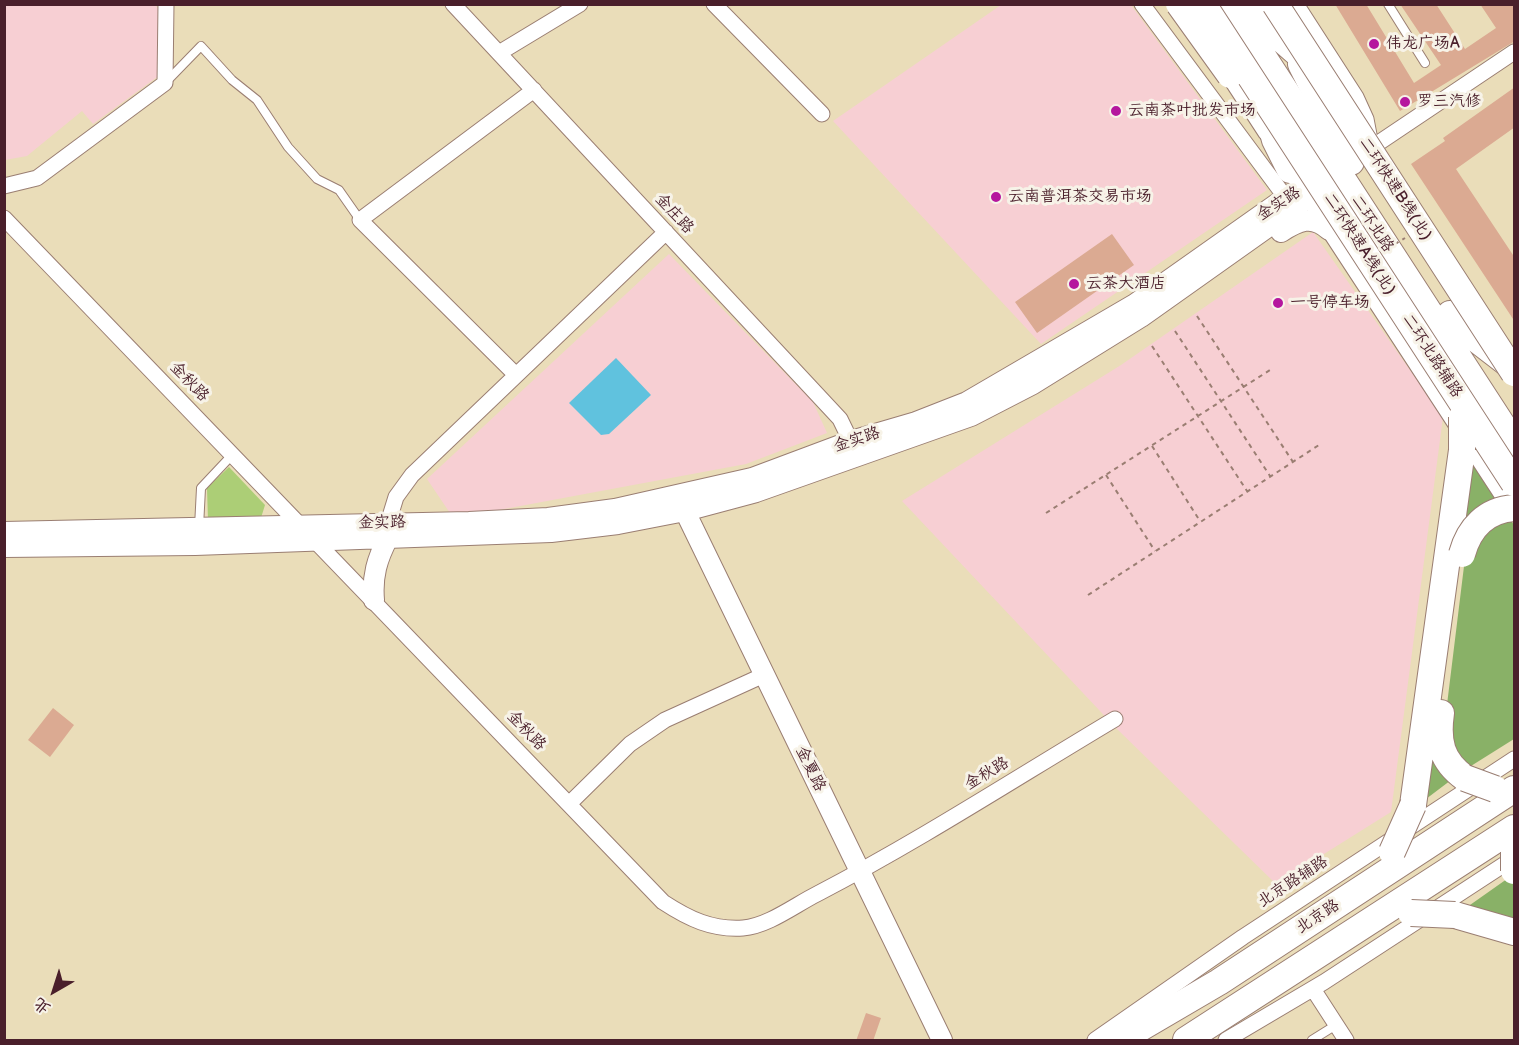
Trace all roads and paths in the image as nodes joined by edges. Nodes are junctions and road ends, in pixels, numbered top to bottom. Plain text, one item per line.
1 (166, 4) edge
2 (453, 4) edge
3 (580, 4) edge
4 (714, 4) edge
5 (1142, 4) edge
6 (1181, 4) edge
7 (1203, 4) edge
8 (1296, 4) edge
9 (1388, 4) edge
10 (1253, 6) edge
11 (1292, 49) junction
12 (1515, 52) edge
13 (499, 53) junction
14 (1425, 63) dead end
15 (165, 83) junction
16 (534, 90) junction
17 (822, 114) dead end
18 (1375, 150) junction
19 (1345, 167) junction
20 (4, 186) edge
21 (1296, 189) junction
22 (4, 218) edge
23 (360, 220) junction
24 (1329, 230) junction
25 (666, 232) junction
26 (1407, 236) dead end
27 (1379, 264) junction
28 (1182, 288) junction
29 (1197, 315) dead end
30 (1443, 318) junction
31 (1175, 331) dead end
32 (1152, 346) dead end
33 (1515, 361) edge
34 (1270, 370) dead end
35 (1515, 370) edge
36 (516, 375) junction
37 (1244, 387) junction
38 (1221, 401) junction
39 (1515, 413) edge
40 (1198, 416) junction
41 (1515, 443) edge
42 (1319, 445) dead end
43 (1152, 446) junction
44 (854, 448) junction
45 (233, 454) junction
46 (1293, 462) junction
47 (1106, 475) junction
48 (1270, 476) junction
49 (1515, 483) edge
50 (1247, 491) junction
51 (681, 504) junction
52 (1515, 508) edge
53 (1046, 513) dead end
54 (1515, 515) edge
55 (1200, 521) junction
56 (198, 529) junction
57 (388, 531) junction
58 (4, 532) edge
59 (307, 532) junction
60 (4, 548) edge
61 (1155, 550) junction
62 (1088, 595) dead end
63 (374, 600) junction
64 (764, 675) junction
65 (1115, 719) dead end
66 (1515, 759) edge
67 (1508, 788) edge
68 (570, 803) junction
69 (1515, 828) edge
70 (1514, 865) edge
71 (859, 872) junction
72 (1317, 917) junction
73 (1515, 932) edge
74 (1336, 945) junction
75 (1313, 989) junction
76 (1336, 1025) junction
77 (942, 1041) edge
78 (1095, 1041) edge
79 (1120, 1041) edge
80 (1186, 1041) edge
81 (1226, 1041) edge
82 (1312, 1041) edge
83 (1346, 1041) edge

1 - 15 street
2 - 13 street, 金庄路
3 - 13 street
4 - 17 street
5 - 21 street
6 - 21 street, 二环北路辅路
6 - 27 main road, bridge
7 - 27 main road, 二环快速A线(北), bridge
8 - 18 street
9 - 14 lane
10 - 11 main road
10 - 18 main road, bridge
10 - 19 main road, 二环北路
10 - 21 main road
11 - 18 main road
11 - 19 main road
12 - 18 street
13 - 16 street, 金庄路
15 - 20 street
15 - 23 lane
16 - 23 street
16 - 25 street, 金庄路
18 - 19 street
18 - 33 street
18 - 35 main road, 二环快速B线(北), bridge
19 - 21 street, 金实路
19 - 30 main road, 二环北路
21 - 24 street, 二环北路辅路
21 - 28 street, 金实路
21 - 44 street, 金实路
22 - 45 street, 金秋路
23 - 36 street
24 - 28 street
24 - 54 street, 二环北路辅路
25 - 36 street
25 - 44 street, 金庄路
26 - 27 path, bridge
27 - 49 main road, 二环快速A线(北), bridge
28 - 44 street, 金实路
29 - 37 path
30 - 35 main road
30 - 39 main road, 二环北路
30 - 41 main road, 二环北路
30 - 72 main road, bridge
31 - 38 path
32 - 40 path
34 - 37 path
36 - 57 street
37 - 38 path
37 - 46 path
38 - 40 path
38 - 48 path
40 - 43 path
40 - 50 path
42 - 46 path
43 - 47 path
43 - 55 path
44 - 51 street, 金实路
45 - 56 lane
45 - 59 street, 金秋路
46 - 48 path
47 - 53 path
47 - 61 path
48 - 50 path
50 - 55 path
51 - 57 street, 金实路
51 - 64 street, 金夏路
52 - 67 main road, bridge
55 - 61 path
56 - 58 street, 金实路
56 - 59 street, 金实路
57 - 59 street, 金实路
57 - 63 street
59 - 60 street, 金实路
59 - 63 street, 金秋路
61 - 62 path
63 - 68 street, 金秋路
64 - 68 street
64 - 71 street, 金夏路
65 - 71 street, 金秋路
66 - 78 street, 北京路辅路
67 - 72 main road, 北京路
68 - 71 street, 金秋路
69 - 74 main road, 北京路
70 - 75 street
71 - 77 street, 金夏路
72 - 79 main road, 北京路
73 - 74 main road, bridge
74 - 80 main road, 北京路
75 - 76 street
75 - 81 street
76 - 82 lane
76 - 83 street

